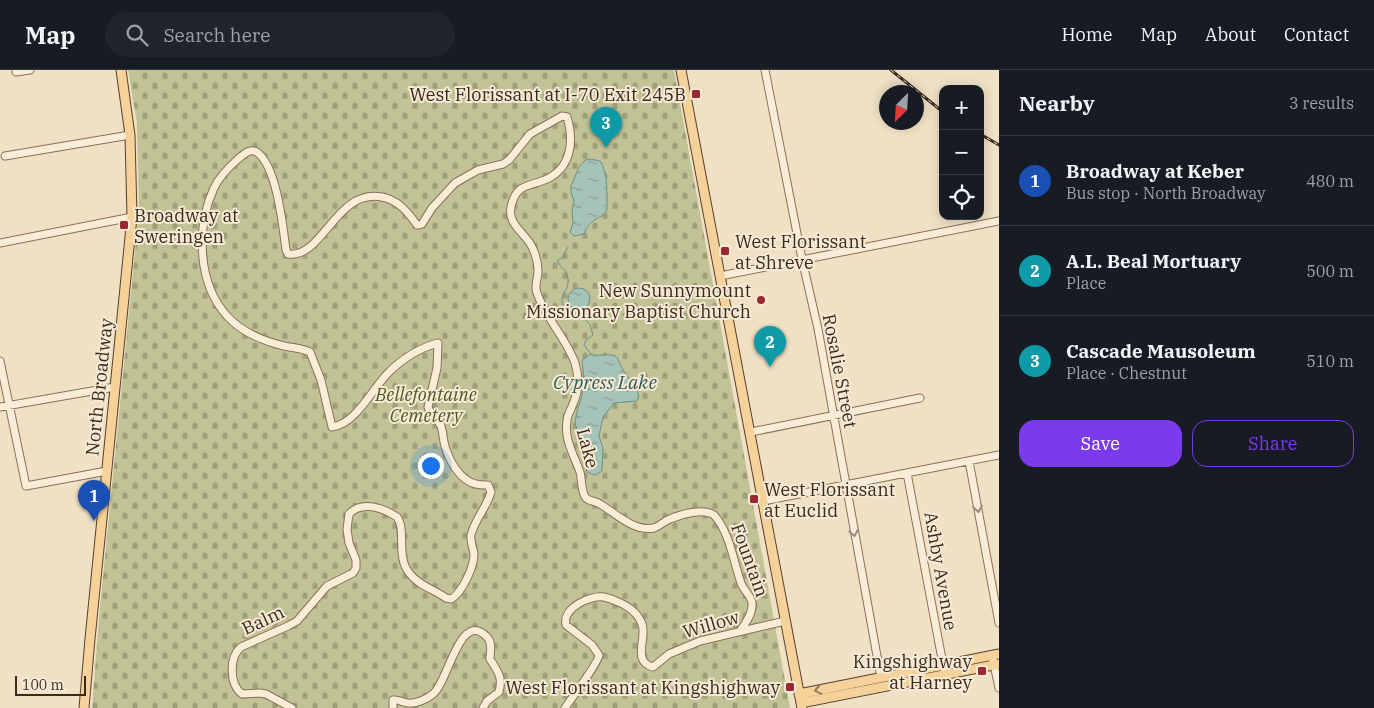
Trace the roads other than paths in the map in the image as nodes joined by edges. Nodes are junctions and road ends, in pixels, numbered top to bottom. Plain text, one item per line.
1 (30, 70) edge
2 (121, 70) edge
3 (682, 70) edge
4 (766, 70) edge
5 (16, 72) dead end
6 (130, 135) junction
7 (5, 156) dead end
8 (132, 217) junction
9 (999, 221) edge
10 (0, 243) edge
11 (802, 259) junction
12 (720, 276) junction
13 (0, 361) edge
14 (115, 387) junction
15 (920, 398) dead end
16 (10, 405) junction
17 (0, 407) edge
18 (833, 415) junction
19 (751, 432) junction
20 (999, 455) edge
21 (969, 461) junction
22 (107, 471) junction
23 (907, 474) junction
24 (846, 486) junction
25 (763, 501) junction
26 (670, 519) joint
27 (354, 571) joint
28 (785, 621) junction
29 (999, 623) edge
30 (740, 630) junction
31 (996, 655) edge
32 (997, 664) edge
33 (944, 670) junction
34 (881, 678) junction
35 (999, 688) edge
36 (801, 702) edge
37 (84, 708) edge
38 (292, 708) edge
39 (393, 708) edge
40 (483, 708) edge
41 (566, 708) edge

1 - 5 street
2 - 6 main road, North Broadway
3 - 12 main road
4 - 11 street, Rosalie Street
6 - 7 street
6 - 8 main road, North Broadway
8 - 10 street
8 - 14 main road, North Broadway
9 - 11 street
11 - 12 street
11 - 18 street, Rosalie Street
12 - 19 main road
13 - 16 street
14 - 16 street
14 - 22 main road, North Broadway
15 - 18 street
16 - 17 street
16 - 22 street
18 - 19 street
18 - 24 street, Rosalie Street
19 - 25 main road
20 - 21 street
21 - 23 street
21 -> 29 street
22 - 37 main road, North Broadway
23 - 24 street
23 - 33 street, Ashby Avenue
24 - 25 street
24 -> 34 street, Rosalie Street
25 - 28 main road
26 - 27 street, Lake
26 - 30 street, Fountain
27 - 38 street, Balm
28 - 30 street, Willow
28 - 36 main road
30 - 41 street, Willow
31 - 32 street
31 - 33 main road
32 - 33 main road
32 - 35 street
33 - 34 main road
33 - 36 main road
34 -> 36 main road
39 - 40 street

